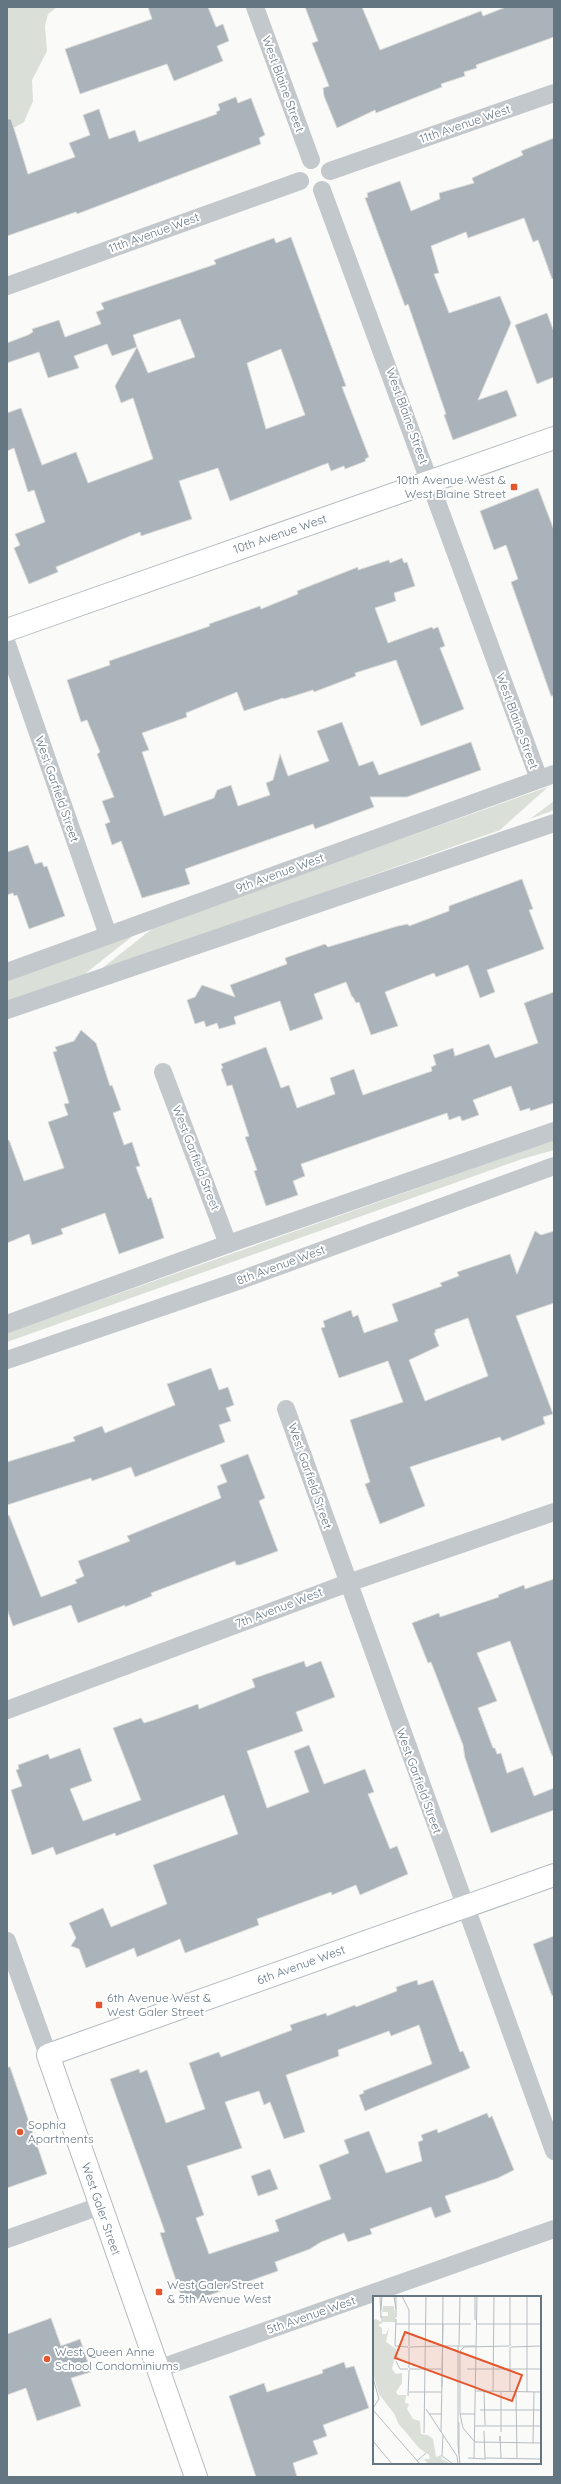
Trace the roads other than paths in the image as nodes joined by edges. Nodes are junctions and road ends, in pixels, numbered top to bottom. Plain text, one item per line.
1 (255, 7) edge
2 (554, 93) edge
3 (311, 160) junction
4 (330, 171) junction
5 (300, 181) junction
6 (322, 190) junction
7 (7, 286) edge
8 (554, 438) edge
9 (430, 481) junction
10 (7, 630) edge
11 (7, 644) edge
12 (546, 777) edge
13 (554, 823) edge
14 (108, 935) junction
15 (7, 972) edge
16 (7, 1010) edge
17 (163, 1072) dead end
18 (554, 1131) edge
19 (554, 1166) edge
20 (228, 1244) junction
21 (7, 1324) edge
22 (7, 1360) edge
23 (286, 1409) dead end
24 (554, 1512) edge
25 (348, 1583) junction
26 (7, 1710) edge
27 (554, 1876) edge
28 (465, 1906) junction
29 (7, 1941) edge
30 (48, 2055) junction
31 (554, 2151) edge
32 (100, 2206) junction
33 (554, 2229) edge
34 (7, 2239) edge
35 (158, 2369) junction
36 (196, 2477) edge

1 - 3 street, West Blaine Street
2 - 4 street, 11th Avenue West
3 - 4 street
3 - 5 street
4 - 6 street
5 - 6 street
5 - 7 street, 11th Avenue West
6 - 9 street, West Blaine Street
8 - 9 street, 10th Avenue West
9 - 10 street, 10th Avenue West
9 - 12 street, West Blaine Street
11 - 14 street, West Garfield Street
12 - 14 street, 9th Avenue West
13 - 16 street
14 - 15 street, 9th Avenue West
17 - 20 street, West Garfield Street
18 - 20 street
19 - 22 street, 8th Avenue West
20 - 21 street
23 - 25 street, West Garfield Street
24 - 25 street, 7th Avenue West
25 - 26 street, 7th Avenue West
25 - 28 street, West Garfield Street
27 - 28 street, 6th Avenue West
28 - 30 street, 6th Avenue West
28 - 31 street, West Garfield Street
29 - 30 street, West Galer Street
30 - 32 street, West Galer Street
32 - 34 street
32 - 35 street, West Galer Street
33 - 35 street, 5th Avenue West
35 - 36 street, West Galer Street

